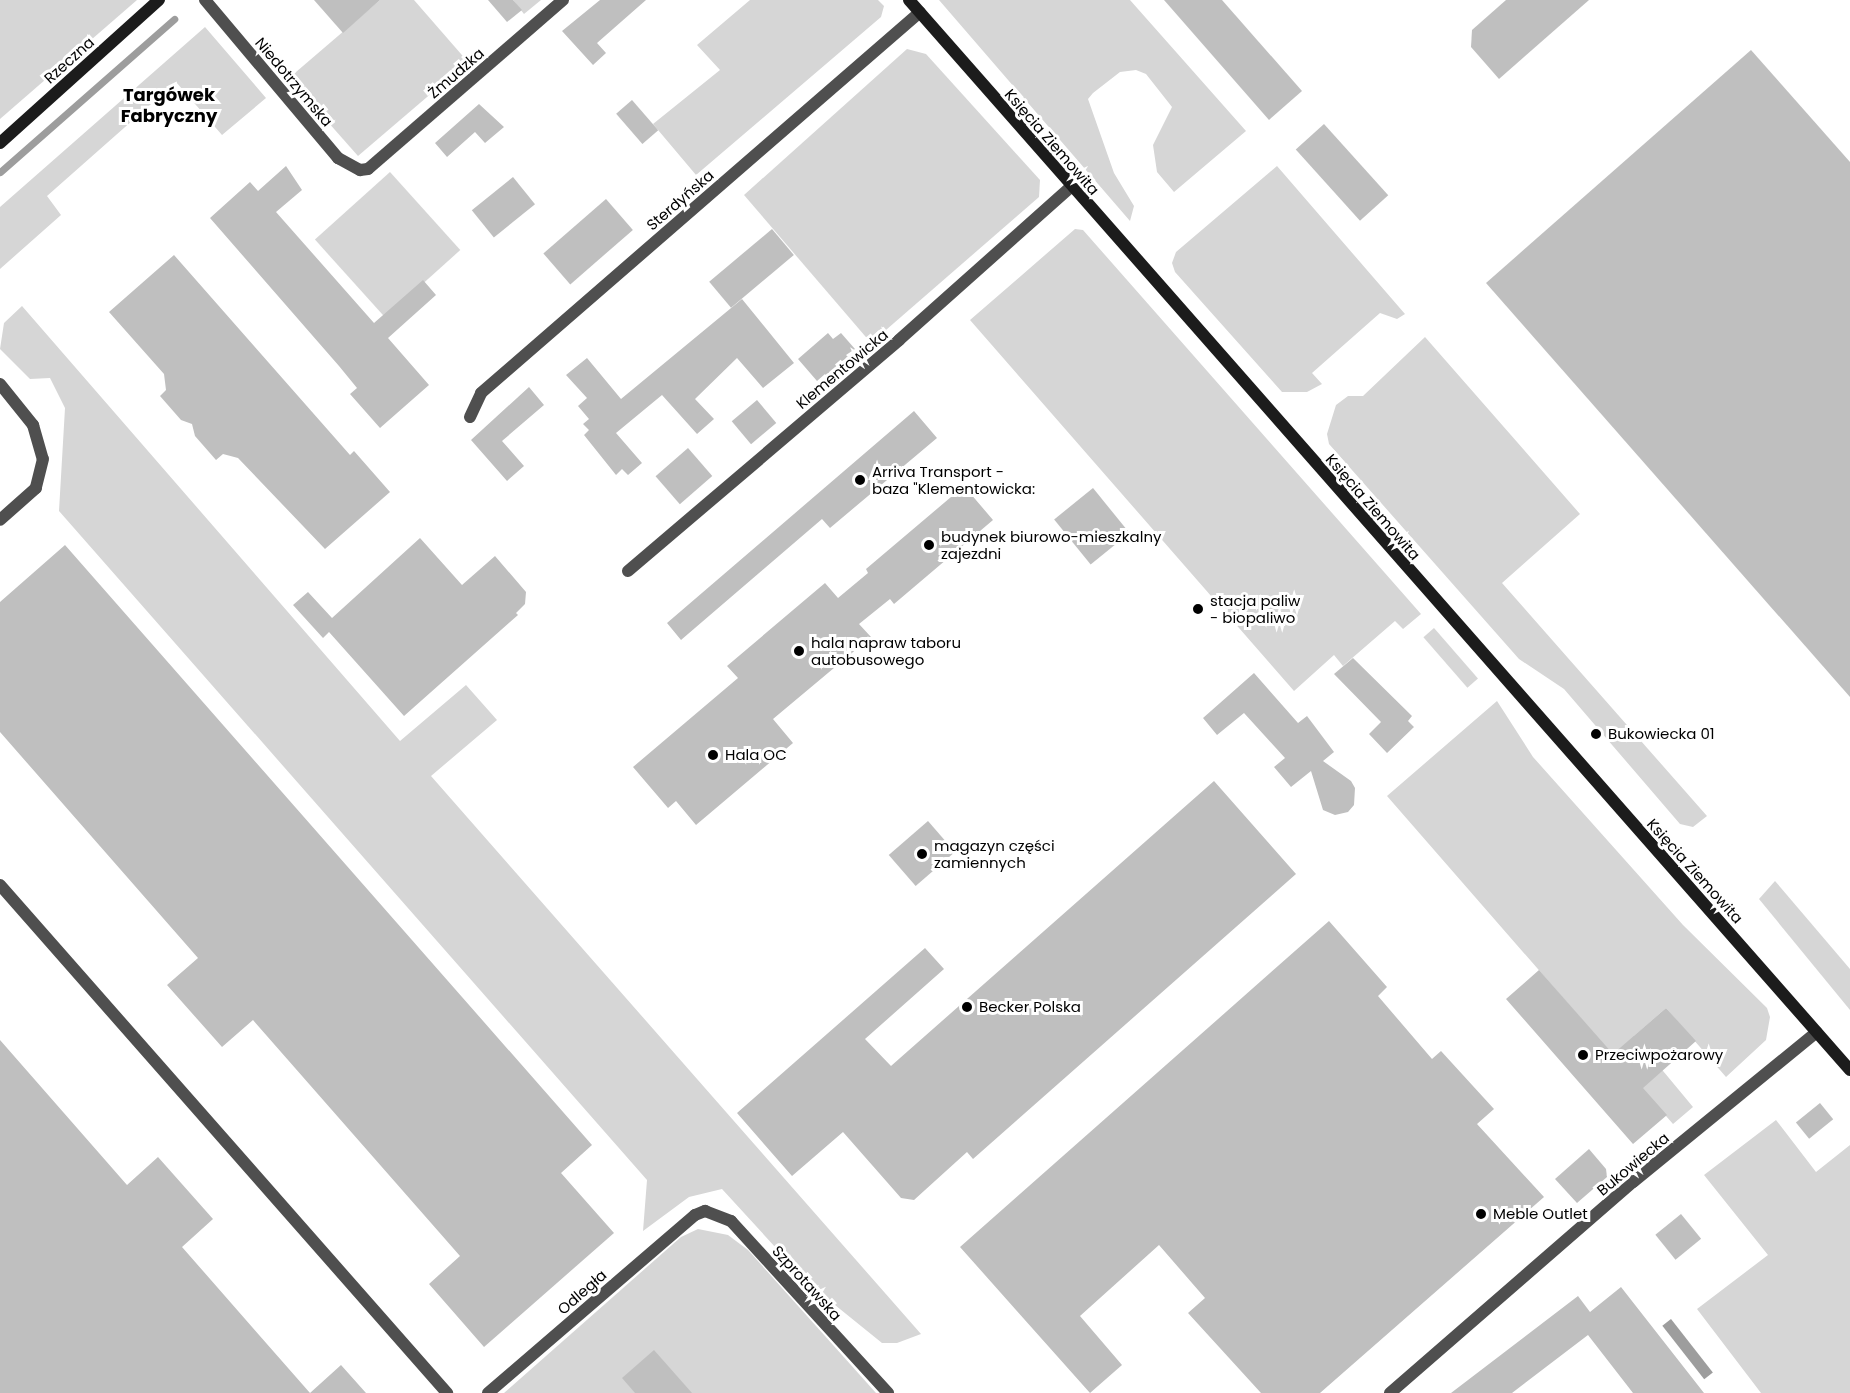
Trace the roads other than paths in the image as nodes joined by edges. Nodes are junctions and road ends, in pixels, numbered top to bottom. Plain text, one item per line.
1 (159, 0) edge
2 (205, 0) edge
3 (563, 0) edge
4 (909, 0) edge
5 (920, 12) junction
6 (0, 143) edge
7 (368, 169) joint
8 (1071, 187) junction
9 (0, 384) edge
10 (470, 417) dead end
11 (0, 520) edge
12 (628, 571) dead end
13 (0, 885) edge
14 (1817, 1032) junction
15 (1850, 1070) edge
16 (695, 1215) joint
17 (447, 1393) edge
18 (488, 1393) edge
19 (888, 1393) edge
20 (1390, 1393) edge

1 - 6 street, Rzeczna
2 - 7 street, Niedotrzymska
3 - 7 street, Żmudzka
4 - 5 street, Księcia Ziemowita
5 - 8 street, Księcia Ziemowita
5 - 10 street, Sterdyńska
8 - 12 street, Klementowicka
8 - 14 street, Księcia Ziemowita
9 - 11 street
13 - 17 street
14 - 15 street, Księcia Ziemowita
14 - 20 street, Bukowiecka
16 - 18 street, Odległa
16 - 19 street, Szprotawska

